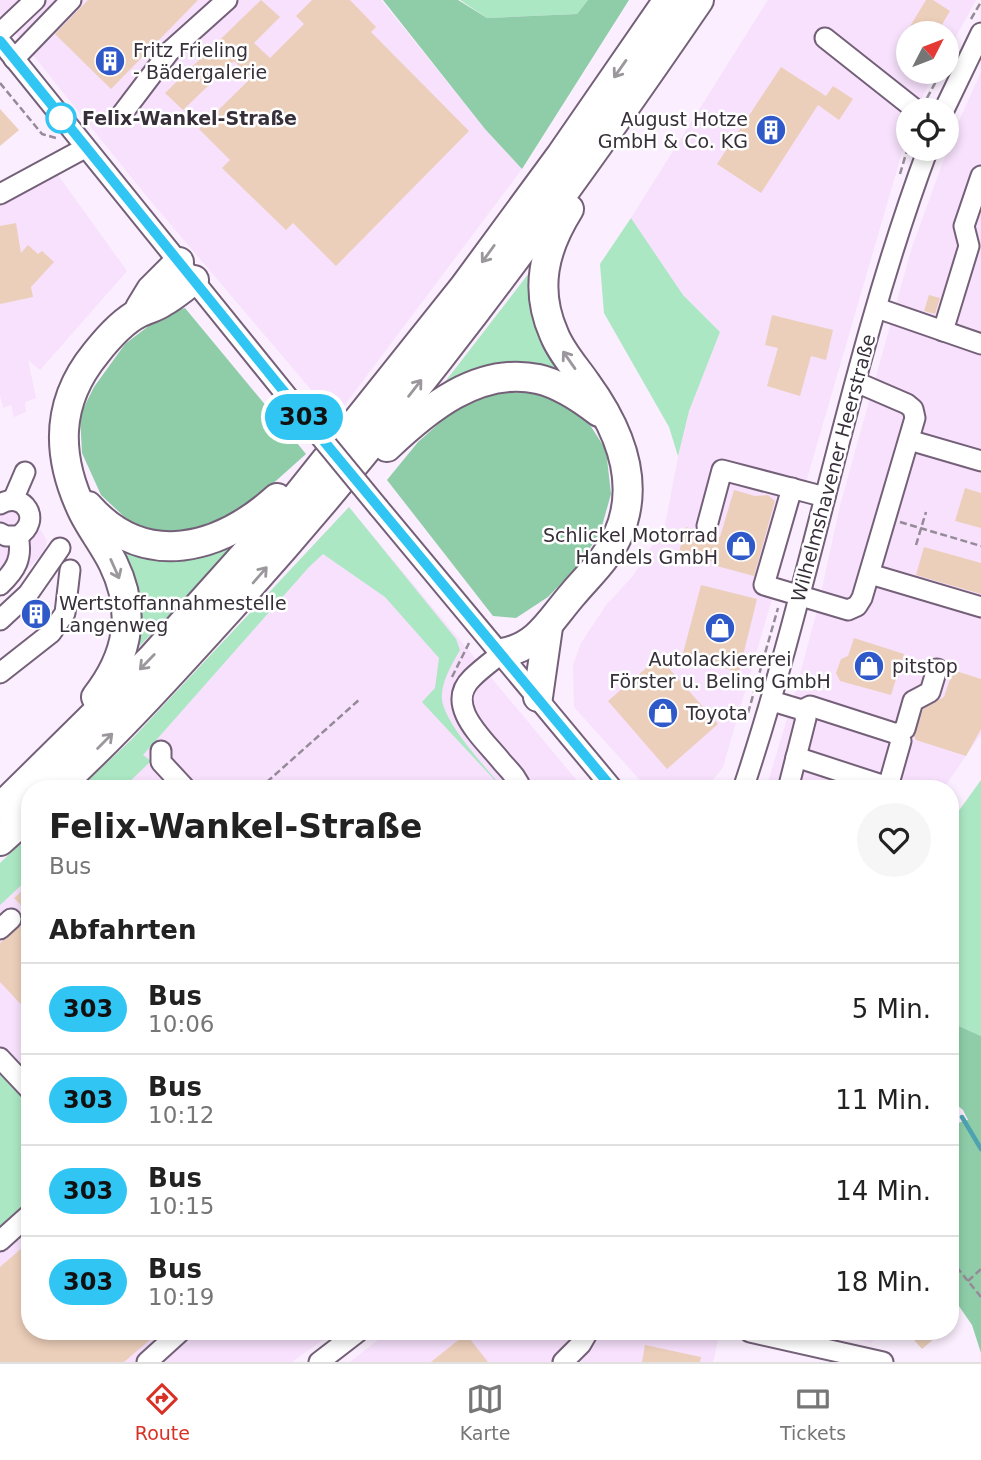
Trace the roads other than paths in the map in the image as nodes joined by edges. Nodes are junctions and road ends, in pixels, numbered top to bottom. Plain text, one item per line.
1 (35, 0) edge
2 (71, 0) edge
3 (227, 0) edge
4 (667, 0) edge
5 (699, 0) edge
6 (0, 33) edge
7 (981, 33) edge
8 (825, 38) dead end
9 (0, 41) edge
10 (14, 59) junction
11 (910, 98) edge
12 (950, 98) edge
13 (122, 114) dead end
14 (617, 121) junction
15 (79, 152) junction
16 (923, 161) edge
17 (981, 176) edge
18 (0, 194) edge
19 (186, 271) junction
20 (877, 308) junction
21 (943, 331) junction
22 (981, 344) edge
23 (856, 382) junction
24 (606, 417) junction
25 (909, 440) junction
26 (341, 441) junction
27 (981, 461) edge
28 (25, 472) dead end
29 (343, 480) junction
30 (73, 486) junction
31 (792, 488) junction
32 (825, 496) junction
33 (14, 504) edge
34 (707, 526) dead end
35 (9, 534) edge
36 (60, 548) dead end
37 (70, 570) dead end
38 (870, 574) junction
39 (0, 585) edge
40 (574, 592) junction
41 (799, 596) junction
42 (981, 607) edge
43 (0, 620) edge
44 (548, 627) junction
45 (502, 653) junction
46 (937, 669) dead end
47 (0, 673) edge
48 (538, 697) junction
49 (772, 701) junction
50 (802, 710) junction
51 (897, 734) junction
52 (161, 751) dead end
53 (796, 757) junction
54 (24, 780) edge
55 (38, 780) edge
56 (65, 780) edge
57 (178, 780) edge
58 (516, 780) edge
59 (606, 780) edge
60 (742, 780) edge
61 (790, 780) edge
62 (867, 780) edge
63 (890, 780) edge
64 (16, 804) edge
65 (0, 841) edge
66 (0, 1058) edge
67 (21, 1080) edge
68 (21, 1222) edge
69 (0, 1241) edge
70 (171, 1340) edge
71 (348, 1340) edge
72 (583, 1340) edge
73 (810, 1340) edge
74 (849, 1358) edge
75 (147, 1362) edge
76 (320, 1362) edge
77 (563, 1362) edge
78 (883, 1362) edge

1 - 6 street
2 - 10 street
3 - 13 street
4 -> 26 highway
5 - 14 highway
7 - 12 street
8 - 11 street
9 - 10 street
10 - 15 street
24 -> 14 highway
29 -> 14 highway
15 - 18 street
15 - 19 street
16 - 20 street, Wilhelmshavener Heerstraße
17 - 21 street
19 - 30 highway
19 - 45 street, bridge
20 - 21 street
20 - 23 street, Wilhelmshavener Heerstraße
21 - 22 street
23 - 25 street
23 - 32 street, Wilhelmshavener Heerstraße
24 - 29 highway
24 - 40 highway
25 - 27 street
25 - 38 street
26 - 30 highway
26 -> 55 highway
28 - 33 street
56 -> 29 highway
30 -> 54 highway
31 - 32 street
31 - 34 street
31 - 41 street
32 - 41 street, Wilhelmshavener Heerstraße
33 - 35 street
35 - 39 street
36 - 43 street
37 - 47 street
38 - 41 street
38 - 42 street
40 - 44 highway
40 - 45 highway
41 - 49 street, Wilhelmshavener Heerstraße
44 - 45 highway
44 - 48 highway
45 - 48 street
45 - 58 street
46 - 51 street
48 - 59 street
49 - 50 street
49 - 60 street, Wilhelmshavener Heerstraße
50 - 51 street
50 - 53 street
51 - 63 street
52 - 57 street
53 - 61 street
53 - 62 street
64 - 65 highway
66 - 67 street
68 - 69 street
70 - 75 street
71 - 76 street
72 - 77 street
73 - 74 street
74 - 78 street

